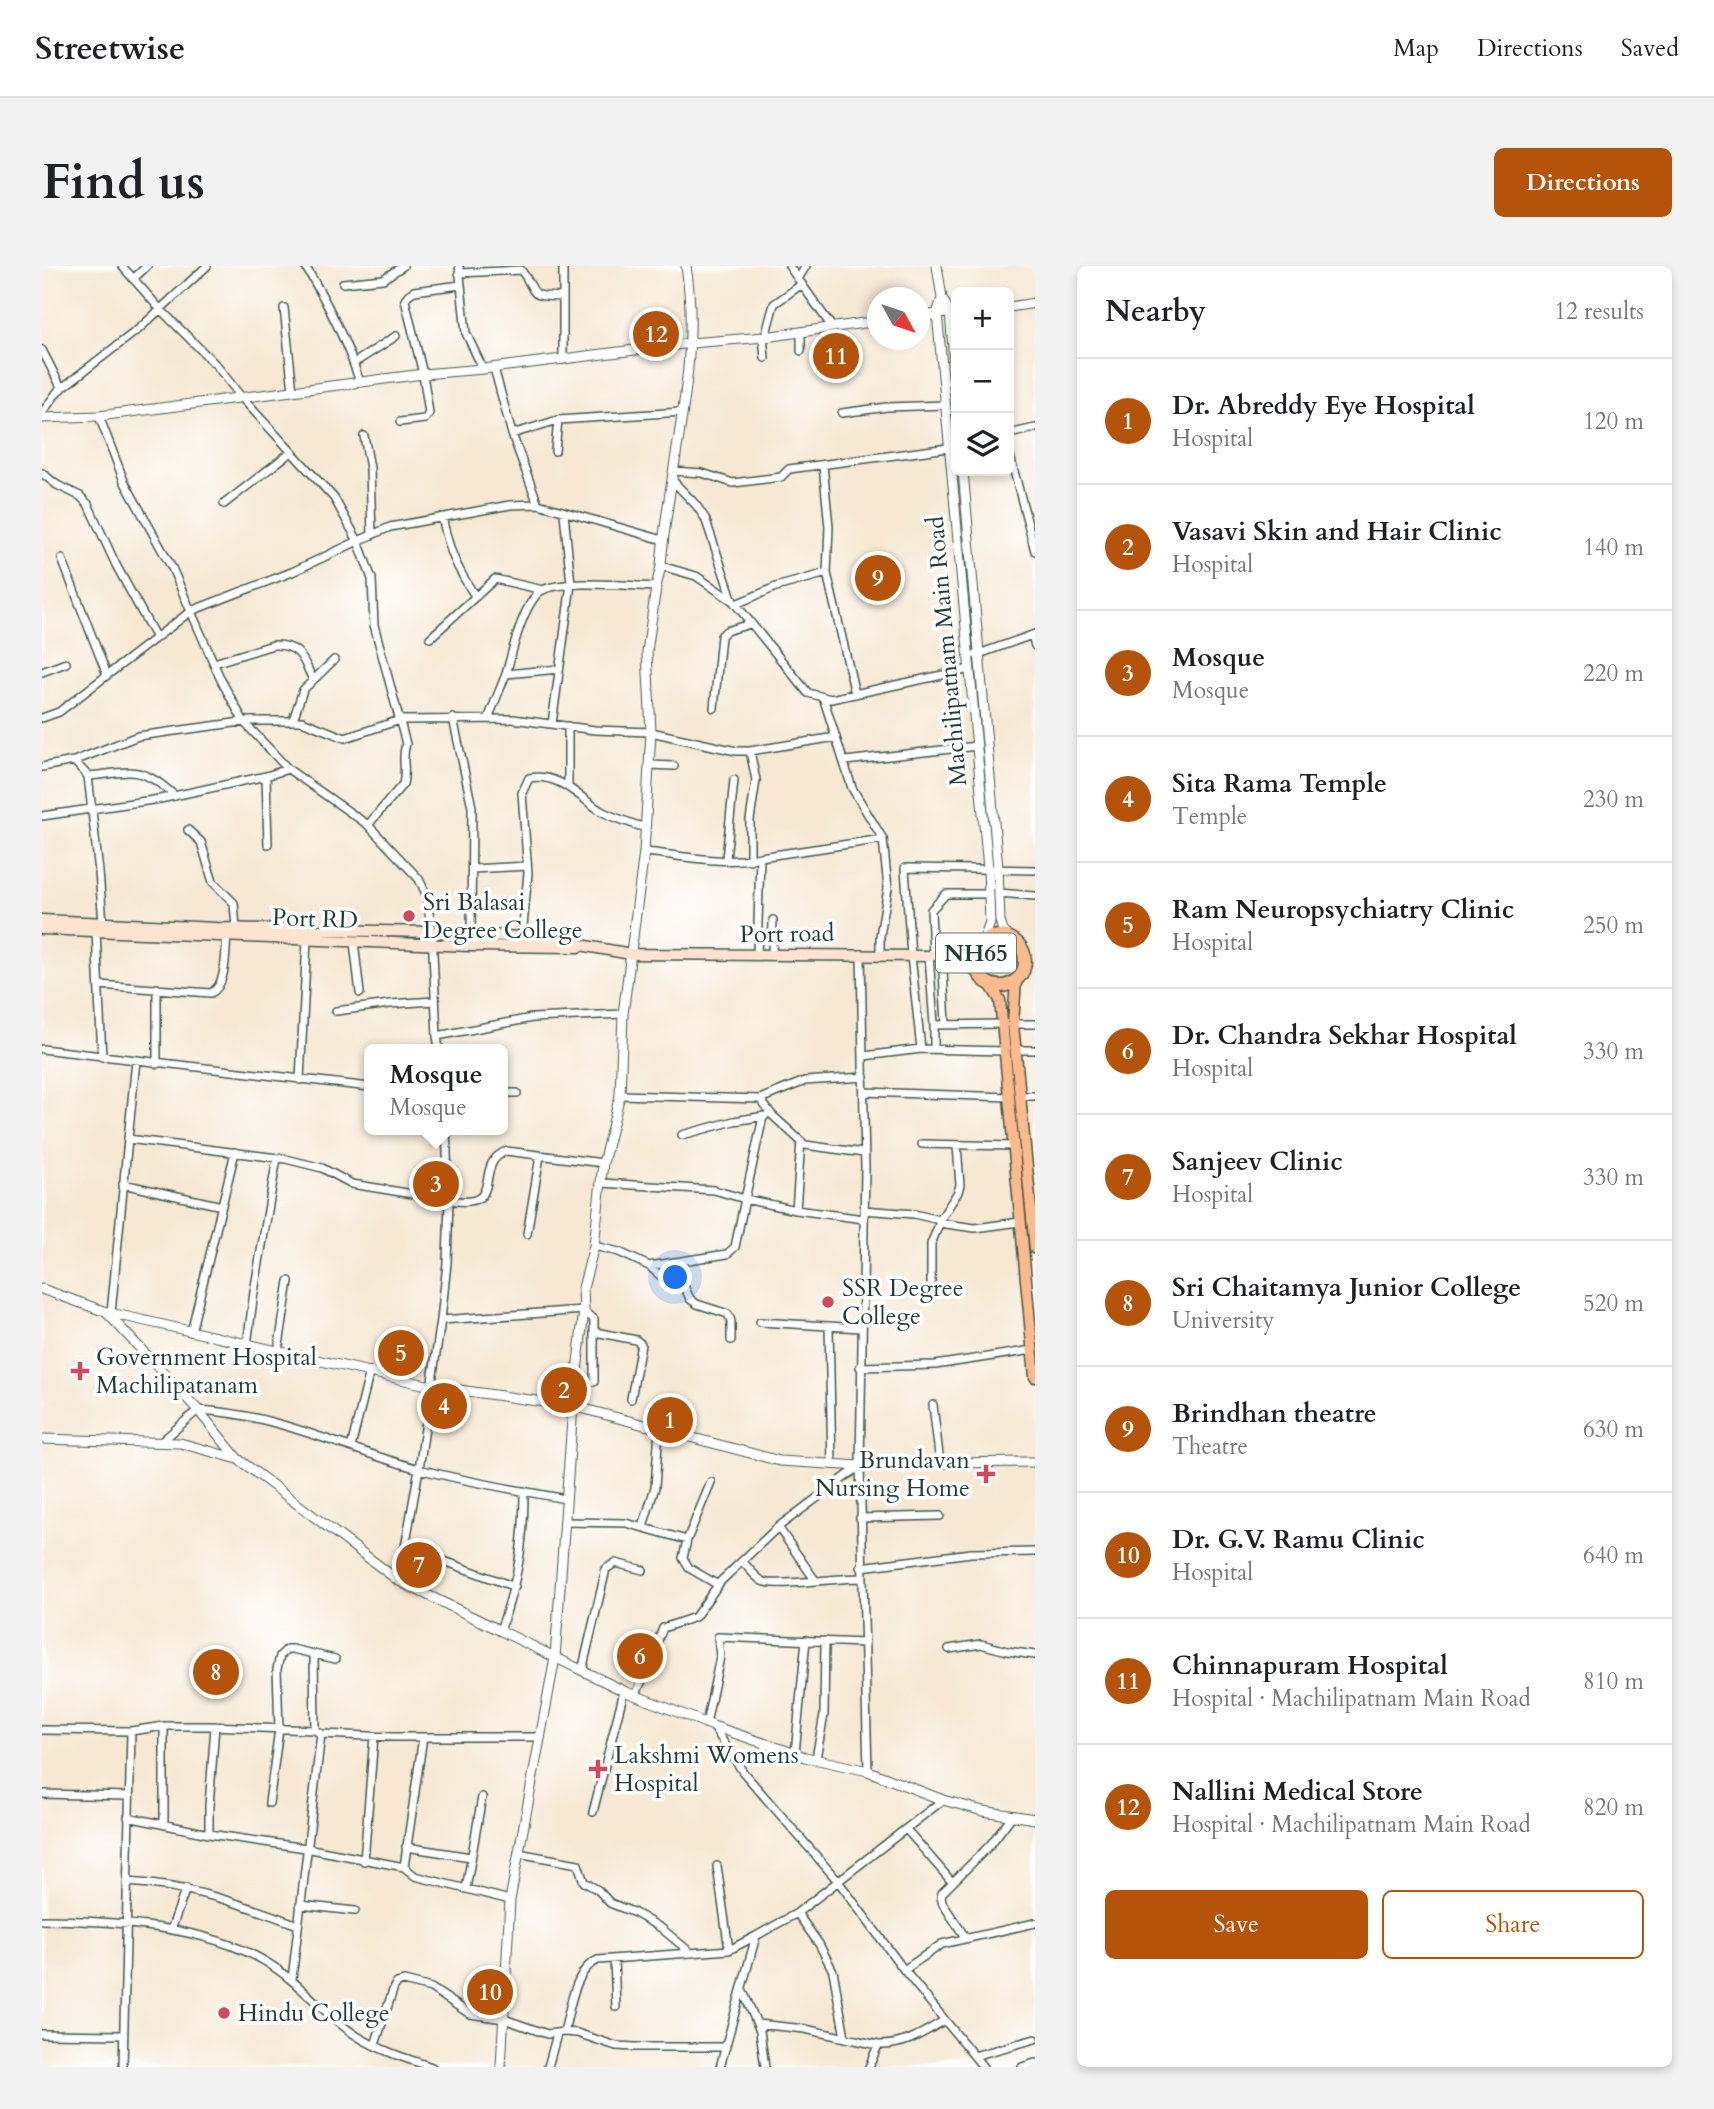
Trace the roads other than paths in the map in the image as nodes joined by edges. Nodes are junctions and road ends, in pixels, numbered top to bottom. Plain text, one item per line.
1 (122, 266) edge
2 (147, 266) edge
3 (207, 266) edge
4 (304, 266) edge
5 (403, 266) edge
6 (563, 266) edge
7 (686, 266) edge
8 (789, 266) edge
9 (806, 266) edge
10 (937, 266) edge
11 (459, 269) edge
12 (133, 279) junction
13 (800, 281) junction
14 (343, 283) dead end
15 (461, 285) junction
16 (563, 297) junction
17 (942, 298) junction
18 (1035, 303) edge
19 (1014, 305) edge
20 (284, 308) dead end
21 (160, 309) junction
22 (951, 310) edge
23 (951, 313) edge
24 (937, 314) junction
25 (930, 315) edge
26 (867, 322) edge
27 (832, 327) junction
28 (801, 332) junction
29 (396, 336) dead end
30 (764, 337) junction
31 (691, 344) junction
32 (42, 350) edge
33 (801, 351) dead end
34 (765, 358) dead end
35 (563, 360) junction
36 (354, 363) junction
37 (494, 368) junction
38 (483, 369) junction
39 (423, 374) junction
40 (360, 382) junction
41 (62, 389) junction
42 (293, 391) junction
43 (242, 398) junction
44 (946, 405) junction
45 (681, 412) junction
46 (42, 413) edge
47 (842, 413) dead end
48 (99, 416) junction
49 (42, 418) edge
50 (558, 420) junction
51 (400, 422) dead end
52 (1035, 428) edge
53 (1014, 433) edge
54 (512, 434) junction
55 (951, 435) edge
56 (364, 436) dead end
57 (951, 447) edge
58 (555, 451) dead end
59 (291, 452) junction
60 (823, 465) junction
61 (1014, 471) edge
62 (42, 472) edge
63 (672, 475) junction
64 (956, 476) edge
65 (963, 476) edge
66 (224, 504) dead end
67 (538, 504) junction
68 (564, 513) junction
69 (442, 517) junction
70 (372, 535) junction
71 (663, 540) junction
72 (358, 541) junction
73 (1035, 551) edge
74 (62, 559) dead end
75 (662, 566) junction
76 (827, 573) junction
77 (571, 584) junction
78 (656, 587) junction
79 (543, 590) junction
80 (475, 596) junction
81 (734, 602) junction
82 (191, 611) junction
83 (750, 624) junction
84 (1033, 634) edge
85 (156, 638) junction
86 (430, 638) dead end
87 (1035, 646) edge
88 (974, 656) junction
89 (334, 660) dead end
90 (66, 663) dead end
91 (214, 663) junction
92 (559, 669) junction
93 (970, 669) junction
94 (42, 672) edge
95 (506, 674) junction
96 (107, 676) junction
97 (313, 680) junction
98 (855, 694) junction
99 (823, 697) junction
100 (714, 708) dead end
101 (42, 718) edge
102 (453, 718) junction
103 (488, 719) junction
104 (293, 720) junction
105 (400, 720) junction
106 (244, 722) junction
107 (552, 724) junction
108 (568, 726) junction
109 (651, 732) junction
110 (836, 737) junction
111 (977, 746) junction
112 (750, 751) junction
113 (74, 761) junction
114 (845, 761) junction
115 (649, 765) junction
116 (674, 766) dead end
117 (42, 767) edge
118 (288, 769) junction
119 (88, 776) junction
120 (266, 776) junction
121 (734, 780) dead end
122 (568, 785) junction
123 (175, 796) junction
124 (92, 807) junction
125 (42, 816) edge
126 (368, 825) junction
127 (645, 828) junction
128 (188, 830) dead end
129 (883, 839) junction
130 (268, 844) dead end
131 (644, 852) junction
132 (760, 857) junction
133 (726, 859) junction
134 (751, 860) junction
135 (527, 866) junction
136 (993, 868) junction
137 (472, 869) junction
138 (1035, 870) edge
139 (999, 893) junction
140 (988, 894) junction
141 (1035, 896) edge
142 (42, 920) edge
143 (773, 920) dead end
144 (99, 927) junction
145 (236, 928) junction
146 (42, 929) edge
147 (471, 934) junction
148 (227, 937) junction
149 (522, 937) junction
150 (432, 938) junction
151 (1012, 939) junction
152 (307, 940) junction
153 (354, 942) junction
154 (981, 945) junction
155 (586, 946) junction
156 (631, 954) junction
157 (861, 954) junction
158 (880, 954) junction
159 (937, 955) junction
160 (757, 956) junction
161 (772, 956) junction
162 (911, 956) junction
163 (1032, 962) edge
164 (978, 972) junction
165 (1019, 977) junction
166 (989, 983) junction
167 (99, 985) junction
168 (157, 988) junction
169 (360, 993) dead end
170 (434, 1001) junction
171 (336, 1011) dead end
172 (623, 1014) junction
173 (946, 1023) junction
174 (1008, 1024) junction
175 (1035, 1024) edge
176 (934, 1025) junction
177 (437, 1036) junction
178 (438, 1044) edge
179 (42, 1049) edge
180 (921, 1049) junction
181 (934, 1049) junction
182 (1009, 1050) junction
183 (1035, 1050) edge
184 (864, 1056) junction
185 (102, 1057) junction
186 (136, 1061) junction
187 (157, 1064) junction
188 (864, 1077) junction
189 (300, 1080) junction
190 (364, 1086) edge
191 (864, 1092) junction
192 (508, 1093) edge
193 (517, 1093) dead end
194 (620, 1095) junction
195 (1014, 1096) junction
196 (1035, 1096) edge
197 (760, 1099) junction
198 (772, 1115) junction
199 (762, 1117) junction
200 (446, 1135) edge
201 (682, 1135) dead end
202 (128, 1139) junction
203 (801, 1141) junction
204 (922, 1144) dead end
205 (957, 1144) junction
206 (1013, 1146) junction
207 (235, 1152) junction
208 (864, 1153) junction
209 (540, 1156) junction
210 (1030, 1157) edge
211 (277, 1158) junction
212 (603, 1163) junction
213 (601, 1183) junction
214 (124, 1184) junction
215 (745, 1199) junction
216 (449, 1200) junction
217 (222, 1206) junction
218 (796, 1210) junction
219 (864, 1210) junction
220 (864, 1219) junction
221 (939, 1222) junction
222 (1020, 1222) junction
223 (1034, 1224) edge
224 (527, 1234) dead end
225 (594, 1246) junction
226 (1035, 1250) edge
227 (649, 1266) junction
228 (289, 1281) dead end
229 (1030, 1282) edge
230 (42, 1289) edge
231 (930, 1297) dead end
232 (584, 1311) junction
233 (108, 1313) junction
234 (441, 1320) junction
235 (760, 1322) dead end
236 (829, 1326) junction
237 (861, 1328) junction
238 (191, 1332) junction
239 (595, 1332) junction
240 (731, 1340) dead end
241 (247, 1345) junction
242 (1033, 1350) junction
243 (278, 1352) junction
244 (860, 1367) junction
245 (370, 1371) junction
246 (1035, 1377) edge
247 (594, 1382) dead end
248 (431, 1386) junction
249 (631, 1399) dead end
250 (933, 1405) dead end
251 (573, 1406) junction
252 (198, 1410) junction
253 (659, 1430) junction
254 (42, 1439) edge
255 (161, 1442) junction
256 (351, 1447) junction
257 (238, 1459) junction
258 (1035, 1462) edge
259 (940, 1463) junction
260 (832, 1465) junction
261 (860, 1466) junction
262 (419, 1469) junction
263 (711, 1482) dead end
264 (524, 1491) junction
265 (566, 1499) junction
266 (940, 1516) dead end
267 (860, 1518) junction
268 (565, 1522) junction
269 (643, 1527) junction
270 (778, 1527) junction
271 (687, 1540) junction
272 (404, 1549) junction
273 (1035, 1552) edge
274 (741, 1561) junction
275 (861, 1567) junction
276 (643, 1570) dead end
277 (862, 1578) junction
278 (814, 1580) junction
279 (399, 1581) junction
280 (718, 1585) junction
281 (515, 1587) junction
282 (500, 1631) junction
283 (806, 1640) junction
284 (825, 1641) junction
285 (863, 1643) junction
286 (949, 1649) dead end
287 (314, 1654) junction
288 (1035, 1655) edge
289 (555, 1658) junction
290 (335, 1659) dead end
291 (582, 1671) junction
292 (624, 1691) junction
293 (636, 1695) junction
294 (709, 1725) junction
295 (164, 1726) junction
296 (215, 1726) junction
297 (279, 1728) junction
298 (42, 1730) edge
299 (131, 1731) junction
300 (318, 1732) junction
301 (374, 1736) junction
302 (423, 1737) junction
303 (540, 1737) junction
304 (795, 1753) junction
305 (816, 1758) junction
306 (868, 1771) junction
307 (42, 1794) edge
308 (129, 1796) junction
309 (482, 1797) dead end
310 (943, 1800) junction
311 (269, 1803) dead end
312 (593, 1812) dead end
313 (1012, 1816) junction
314 (128, 1817) junction
315 (1035, 1819) edge
316 (164, 1824) junction
317 (906, 1829) junction
318 (209, 1834) junction
319 (406, 1847) junction
320 (306, 1848) junction
321 (518, 1853) junction
322 (471, 1857) junction
323 (363, 1861) junction
324 (717, 1866) dead end
325 (404, 1867) junction
326 (838, 1881) junction
327 (127, 1882) junction
328 (952, 1882) junction
329 (186, 1888) junction
330 (466, 1889) junction
331 (510, 1900) junction
332 (300, 1905) junction
333 (355, 1911) dead end
334 (797, 1913) junction
335 (43, 1919) edge
336 (1035, 1923) edge
337 (127, 1924) junction
338 (298, 1925) junction
339 (171, 1930) junction
340 (756, 1936) junction
341 (965, 1937) junction
342 (729, 1950) junction
343 (691, 1953) junction
344 (614, 1959) junction
345 (904, 1970) junction
346 (292, 1979) junction
347 (742, 1988) junction
348 (616, 2007) dead end
349 (504, 2019) junction
350 (945, 2020) junction
351 (757, 2024) junction
352 (561, 2033) junction
353 (48, 2034) edge
354 (123, 2035) junction
355 (845, 2037) junction
356 (1035, 2039) edge
357 (375, 2045) junction
358 (878, 2045) junction
359 (726, 2047) junction
360 (974, 2056) junction
361 (1035, 2063) edge
362 (123, 2067) edge
363 (432, 2067) edge
364 (501, 2067) edge
365 (548, 2067) edge
366 (720, 2067) edge
367 (765, 2067) edge
368 (869, 2067) edge
369 (984, 2067) edge
370 (1022, 2067) edge

1 - 12 street
2 - 12 street
3 - 21 street
4 - 36 street
5 - 14 street
6 - 16 street
7 - 31 street
8 - 13 street
9 - 13 street
10 - 17 street, Machilipatnam Main Road
11 - 15 street
11 - 16 street
12 - 21 street
13 - 27 street
13 - 30 street
15 - 38 street
15 - 39 street
16 - 35 street
17 - 22 street, Machilipatnam Main Road
17 - 24 street, Machilipatnam Main Road
18 - 19 street
20 - 42 street
21 - 41 street
21 - 43 street
23 - 24 street
24 - 25 street
24 - 44 street, Machilipatnam Main Road
26 - 27 street
27 - 28 street
28 - 30 street
28 - 33 street
29 - 36 street
30 - 31 street
30 - 34 street
31 - 35 street
31 - 45 street
32 - 41 street
35 - 37 street
36 - 40 street
37 - 38 street
37 - 54 street
38 - 39 street
39 - 40 street
39 - 51 street
40 - 42 street
41 - 46 street
42 - 43 street
43 - 48 street
43 - 59 street
44 - 47 street
44 - 55 street, Machilipatnam Main Road
45 - 50 street
45 - 63 street
48 - 49 street
48 - 82 street
50 - 54 street
50 - 58 street
52 - 53 street
54 - 67 street
56 - 70 street
57 - 60 street
59 - 66 street
59 - 72 street
60 - 63 street
60 - 76 street
61 - 73 street
62 - 85 street
63 - 71 street
63 - 81 street
64 - 88 street, Machilipatnam Main Road
65 - 88 street, Machilipatnam Main Road
67 - 68 street
67 - 69 street
68 - 71 street
68 - 77 street
69 - 70 street
69 - 80 street
70 - 72 street
71 - 75 street
72 - 82 street
72 - 105 street
74 - 96 street
75 - 78 street
75 - 81 street
76 - 81 street
76 - 98 street
77 - 78 street
77 - 79 street
77 - 92 street
78 - 109 street
79 - 80 street
79 - 95 street
80 - 86 street
81 - 83 street
82 - 85 street
82 - 91 street
83 - 99 street
83 - 100 street
84 - 87 street
84 - 88 street
85 - 96 street
88 - 93 street, Machilipatnam Main Road
88 - 136 street, Machilipatnam Main Road
89 - 97 street
90 - 94 street
91 - 97 street
91 - 106 street
92 - 95 street
92 - 107 street
93 - 98 street
93 - 111 street, Machilipatnam Main Road
95 - 103 street
96 - 101 street
97 - 104 street
98 - 99 street
99 - 110 street
102 - 103 street
102 - 105 street
102 - 137 street
103 - 107 street
104 - 105 street
104 - 106 street
105 - 126 street
106 - 113 street
106 - 118 street
107 - 108 street
108 - 109 street
108 - 122 street
109 - 112 street
109 - 115 street
110 - 112 street
110 - 114 street
111 - 114 street
111 - 136 street, Machilipatnam Main Road
112 - 134 street
113 - 117 street
113 - 119 street
114 - 129 street
115 - 116 street
115 - 127 street
118 - 120 street
118 - 126 street
119 - 123 street
119 - 124 street
120 - 123 street
120 - 130 street
121 - 133 street
122 - 127 street
122 - 135 street
123 - 124 street
124 - 125 street
124 - 144 street
126 - 150 street
127 - 131 street
128 - 145 street
129 - 132 street
129 - 158 street
131 - 133 street
131 - 156 street
132 - 134 street
132 - 160 street
133 - 134 street
135 - 137 street
135 - 149 street
136 - 138 street
136 - 139 street, Machilipatnam Main Road
136 - 140 street, Machilipatnam Main Road
136 - 162 street
137 - 147 street
139 - 141 street
139 - 151 street, Machilipatnam Main Road
140 - 154 street, Machilipatnam Main Road
140 - 159 street
142 - 144 main road
143 - 161 street
144 - 145 main road
144 - 146 main road, Port RD
144 - 148 main road, Port RD
144 - 167 street
145 - 150 main road
147 - 149 main road
147 - 150 main road
148 - 152 main road, Port RD
148 - 168 street
149 - 155 main road
150 - 153 main road, Port RD
150 - 155 main road, Port RD
150 - 170 street
151 - 154 highway, NH65
151 - 163 highway, NH65
152 - 153 main road, Port RD
152 - 189 street
153 - 169 street
154 - 159 main road, Port road
154 - 164 highway, NH65
155 - 156 main road, Port road
156 - 160 main road, Port road
156 - 172 street
157 - 158 main road, Port road
157 - 161 main road, Port road
157 - 184 street
158 - 162 main road, Port road
159 - 162 main road, Port road
159 - 164 main road, Port road
159 - 173 street
159 - 176 street
160 - 161 main road, Port road
162 - 180 street
163 - 165 highway, NH65
164 - 166 highway, NH65
165 - 166 highway, NH65
165 - 174 main road
166 - 174 main road
167 - 168 street
167 - 185 street
168 - 187 street
170 - 171 street
170 - 177 street
172 - 177 street
172 - 194 street
173 - 174 street
173 - 176 street
174 - 175 street
174 - 182 main road
176 - 181 street
177 - 178 street
179 - 185 street
180 - 181 street
180 - 184 street
181 - 182 street
182 - 183 street
182 - 195 main road
184 - 188 street
185 - 186 street
186 - 187 street
186 - 202 street
187 - 189 street
188 - 191 street
188 - 197 street
189 - 190 street
191 - 195 street
191 - 208 street
192 - 193 street
194 - 197 street
194 - 212 street
195 - 196 street
195 - 206 main road
195 - 210 main road
197 - 198 street
198 - 199 street
198 - 203 street
199 - 201 street
199 - 215 street
200 - 216 street
202 - 207 street
202 - 214 street
203 - 208 street
203 - 218 street
204 - 205 street
205 - 206 street
205 - 221 street
206 - 222 main road
207 - 211 street
207 - 217 street
208 - 219 street
209 - 212 street
209 - 216 street
209 - 224 street
210 - 223 main road
211 - 216 street
211 - 241 street
212 - 213 street
213 - 215 street
213 - 225 street
214 - 217 street
214 - 233 street
215 - 218 street
215 - 227 street
216 - 234 street
217 - 238 street
218 - 220 street
219 - 220 street
219 - 221 street
220 - 237 street
221 - 222 street
221 - 231 street
222 - 229 main road
223 - 226 main road
225 - 227 street
225 - 232 street
227 - 240 street
228 - 243 street
229 - 242 main road
230 - 233 street
232 - 234 street
232 - 239 street
232 - 251 street
233 - 238 street
233 - 252 street
234 - 248 street
235 - 236 street
236 - 237 street
236 - 260 street
237 - 244 street
238 - 241 street
239 - 247 street
239 - 249 street
241 - 243 street
242 - 244 street
242 - 246 main road
243 - 245 street
244 - 261 street
245 - 248 street
245 - 256 street
248 - 251 street
248 - 262 street
250 - 259 street
251 - 253 street
251 - 265 street
252 - 255 street
252 - 256 street
252 - 257 street
253 - 260 street
253 - 269 street
254 - 255 street
255 - 257 street
256 - 262 street
257 - 279 street
258 - 259 street
259 - 261 street
260 - 261 street
261 - 267 street
261 - 270 street
262 - 264 street
262 - 272 street
263 - 271 street
264 - 265 street
264 - 281 street
265 - 268 street
266 - 267 street
267 - 275 street
268 - 269 street
268 - 289 street
269 - 271 street
270 - 274 street
270 - 278 street
271 - 280 street
272 - 279 street
272 - 281 street
273 - 275 street
274 - 278 street
274 - 280 street
275 - 277 street
276 - 291 street
277 - 278 street
277 - 285 street
279 - 282 street
280 - 293 street
281 - 282 street
282 - 289 street
283 - 284 street
283 - 294 street
283 - 304 street
284 - 285 street
284 - 305 street
285 - 306 street
286 - 288 street
287 - 290 street
287 - 297 street
287 - 300 street
289 - 291 street
289 - 303 street
291 - 292 street
292 - 293 street
292 - 312 street
293 - 294 street
294 - 304 street
294 - 326 street
295 - 296 street
295 - 299 street
295 - 316 street
296 - 297 street
296 - 318 street
297 - 300 street
297 - 311 street
298 - 299 street
299 - 308 street
300 - 301 street
300 - 320 street
301 - 302 street
301 - 323 street
302 - 303 street
302 - 319 street
303 - 321 street
304 - 305 street
305 - 306 street
306 - 310 street
307 - 308 street
308 - 314 street
309 - 322 street
310 - 313 street
310 - 317 street
313 - 315 street
313 - 328 street
314 - 316 street
314 - 327 street
316 - 318 street
317 - 326 street
317 - 328 street
318 - 320 street
319 - 322 street
319 - 325 street
320 - 323 street
320 - 332 street
321 - 331 street
321 - 343 street
322 - 330 street
323 - 325 street
324 - 342 street
325 - 330 street
326 - 334 street
326 - 345 street
327 - 329 street
327 - 337 street
328 - 341 street
329 - 338 street
329 - 339 street
330 - 331 street
331 - 349 street
332 - 333 street
332 - 338 street
334 - 340 street
334 - 355 street
335 - 337 street
336 - 341 street
337 - 339 street
337 - 354 street
338 - 346 street
339 - 346 street
340 - 342 street
340 - 347 street
341 - 345 street
342 - 343 street
343 - 344 street
344 - 348 street
344 - 352 street
345 - 350 street
346 - 357 street
347 - 351 street
347 - 359 street
349 - 352 street
349 - 357 street
349 - 364 street
350 - 358 street
350 - 360 street
351 - 355 street
351 - 367 street
352 - 359 street
352 - 365 street
353 - 354 street
354 - 362 street
355 - 358 street
356 - 360 street
357 - 363 street
358 - 368 street
359 - 366 street
360 - 369 street
361 - 370 street

